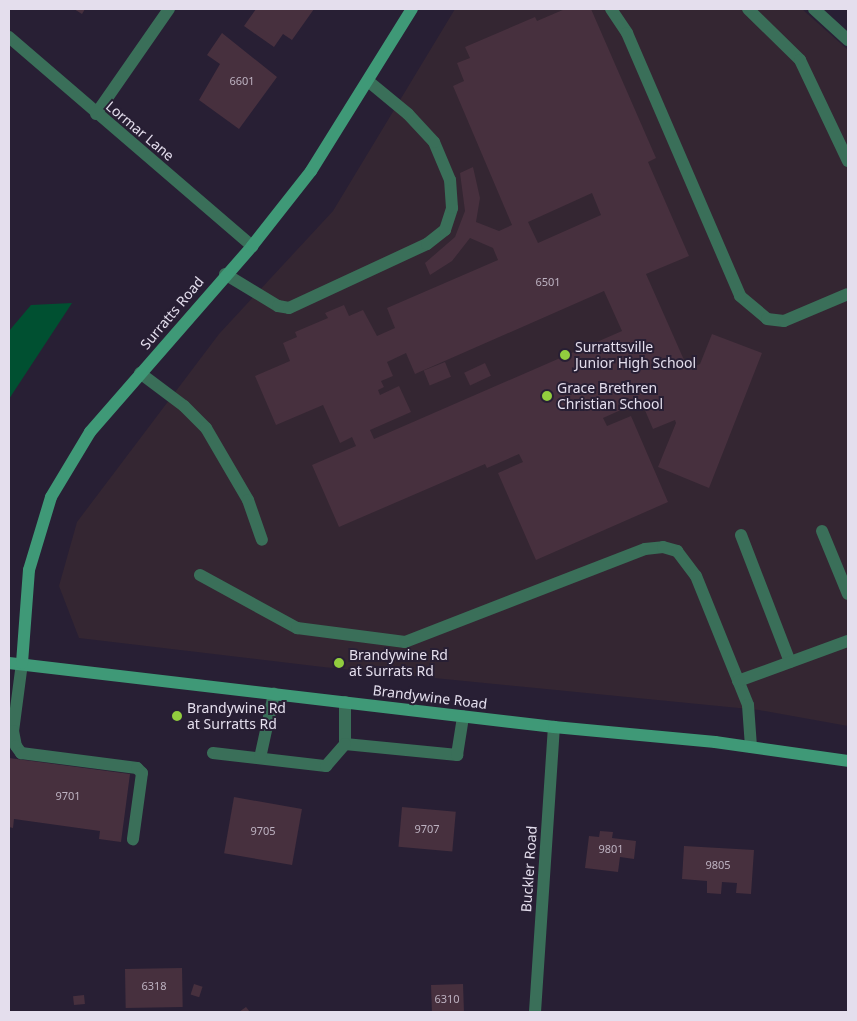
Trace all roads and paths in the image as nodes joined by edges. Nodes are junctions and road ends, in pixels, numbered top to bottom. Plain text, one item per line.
1 (169, 9) edge
2 (412, 9) edge
3 (611, 9) edge
4 (748, 9) edge
5 (814, 9) edge
6 (9, 37) edge
7 (848, 40) edge
8 (368, 81) junction
9 (96, 114) junction
10 (848, 161) edge
11 (252, 246) junction
12 (225, 274) junction
13 (848, 294) edge
14 (140, 374) junction
15 (822, 531) dead end
16 (741, 535) dead end
17 (262, 540) dead end
18 (200, 575) dead end
19 (848, 594) edge
20 (848, 641) edge
21 (790, 662) junction
22 (9, 663) edge
23 (22, 663) junction
24 (738, 681) junction
25 (274, 694) junction
26 (345, 702) junction
27 (463, 716) junction
28 (554, 727) junction
29 (345, 744) junction
30 (751, 747) junction
31 (213, 752) dead end
32 (260, 758) junction
33 (848, 761) edge
34 (134, 840) dead end
35 (535, 1012) edge

1 - 9 street
2 - 8 main road, Surratts Road
3 - 13 street
4 - 10 street
5 - 7 street
6 - 9 street, Lormar Lane
8 - 11 main road, Surratts Road
8 - 12 street
9 - 11 street, Lormar Lane
11 - 12 main road, Surratts Road
12 - 14 main road, Surratts Road
14 - 17 street
14 - 23 main road, Surratts Road
15 - 19 street
16 - 21 street
18 - 24 street
20 - 21 street
21 - 24 street
22 - 23 main road, Brandywine Road
23 - 25 main road, Brandywine Road
23 - 34 street
24 - 30 street
25 - 26 main road, Brandywine Road
25 - 32 street
26 - 27 main road, Brandywine Road
26 - 29 street
27 - 28 main road, Brandywine Road
27 - 29 street
28 - 30 main road, Brandywine Road
28 - 35 street, Buckler Road
29 - 32 street
30 - 33 main road, Brandywine Road
31 - 32 street

